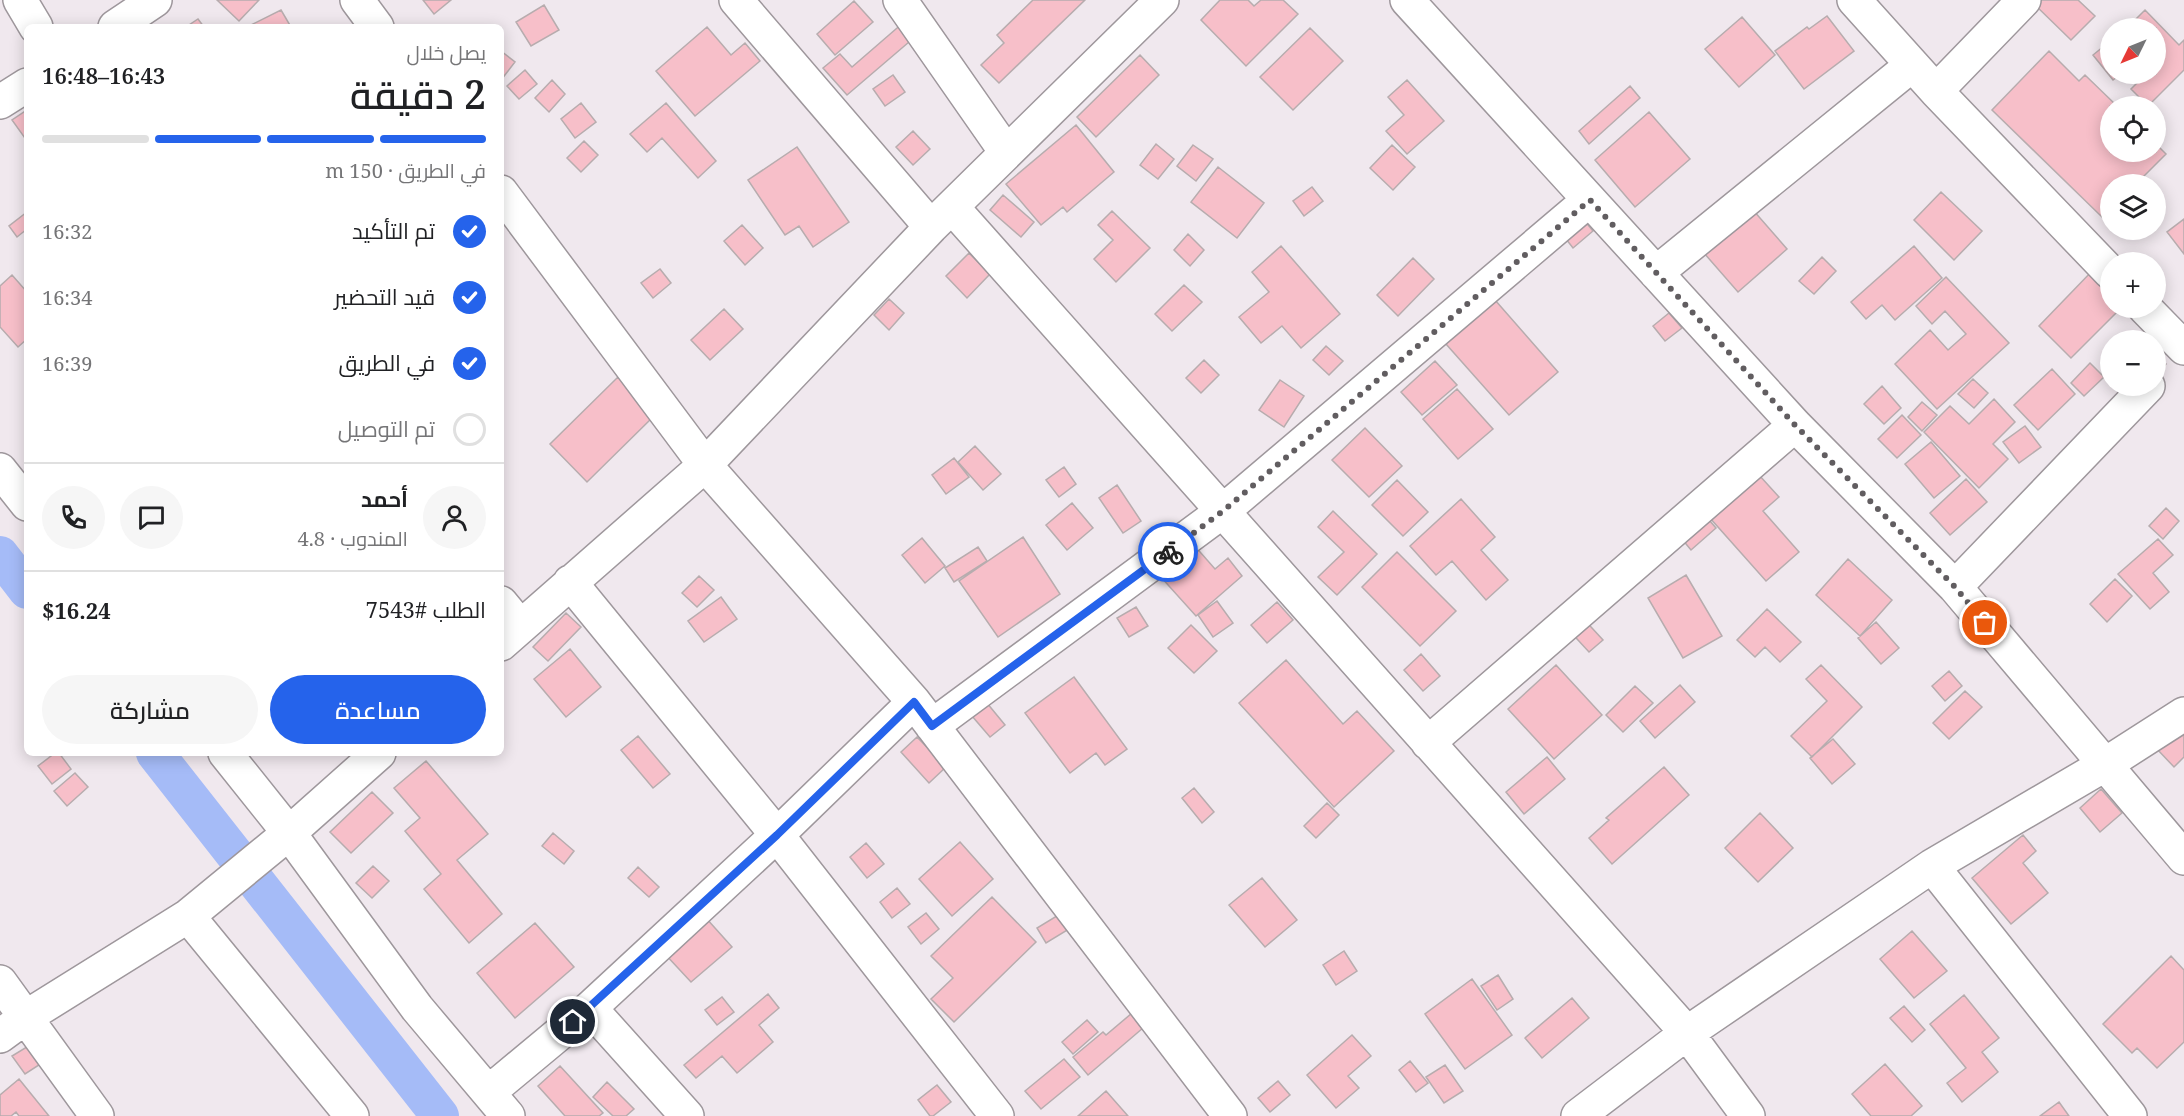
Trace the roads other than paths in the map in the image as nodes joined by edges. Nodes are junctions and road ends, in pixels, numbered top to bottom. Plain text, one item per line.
1 (20, 0) edge
2 (155, 0) edge
3 (357, 0) edge
4 (735, 0) edge
5 (900, 0) edge
6 (1407, 0) edge
7 (1854, 0) edge
8 (2024, 0) edge
9 (1159, 1) edge
10 (34, 24) edge
11 (119, 24) edge
12 (375, 24) edge
13 (1912, 65) junction
14 (24, 87) edge
15 (1936, 91) junction
16 (0, 102) edge
17 (1006, 152) junction
18 (504, 196) edge
19 (1590, 200) junction
20 (941, 217) junction
21 (2100, 262) edge
22 (1656, 273) junction
23 (2155, 318) edge
24 (2184, 348) edge
25 (2166, 367) edge
26 (2138, 396) edge
27 (1795, 425) junction
28 (705, 465) junction
29 (0, 470) edge
30 (24, 500) edge
31 (1223, 511) junction
32 (570, 582) junction
33 (1955, 587) junction
34 (507, 624) edge
35 (923, 714) junction
36 (2184, 714) edge
37 (1428, 743) junction
38 (227, 756) edge
39 (376, 756) edge
40 (2106, 764) junction
41 (777, 835) junction
42 (282, 839) junction
43 (2184, 858) edge
44 (1932, 866) junction
45 (194, 911) junction
46 (0, 982) edge
47 (590, 1008) junction
48 (26, 1017) junction
49 (1687, 1033) junction
50 (0, 1036) edge
51 (499, 1104) edge
52 (97, 1116) edge
53 (352, 1116) edge
54 (687, 1116) edge
55 (997, 1116) edge
56 (1230, 1116) edge
57 (1578, 1116) edge
58 (1748, 1116) edge
59 (2130, 1116) edge

1 - 10 street
2 - 11 street
3 - 12 street
4 - 20 street
5 - 17 street
6 - 19 street
7 - 13 street
8 - 15 street
9 - 17 street
13 - 15 street
13 - 22 street
14 - 16 street
15 - 21 street
17 - 20 street
18 - 28 street
19 - 22 street
19 - 31 street
20 - 28 street
20 - 31 street
22 - 27 street
23 - 24 street
24 - 25 street
26 - 33 street
27 - 33 street
27 - 37 street
28 - 32 street
28 - 35 street
29 - 30 street
31 - 35 street
31 - 37 street
32 - 34 street
32 - 41 street
33 - 40 street
35 - 41 street
35 - 56 street
36 - 40 street
37 - 49 street
38 - 42 street
39 - 42 street
40 - 43 street
40 - 44 street
41 - 47 street
41 - 55 street
42 - 45 street
42 - 51 street
44 - 49 street
44 - 59 street
45 - 48 street
45 - 53 street
46 - 48 street
47 - 51 street
47 - 54 street
48 - 50 street
48 - 52 street
49 - 57 street
49 - 58 street

